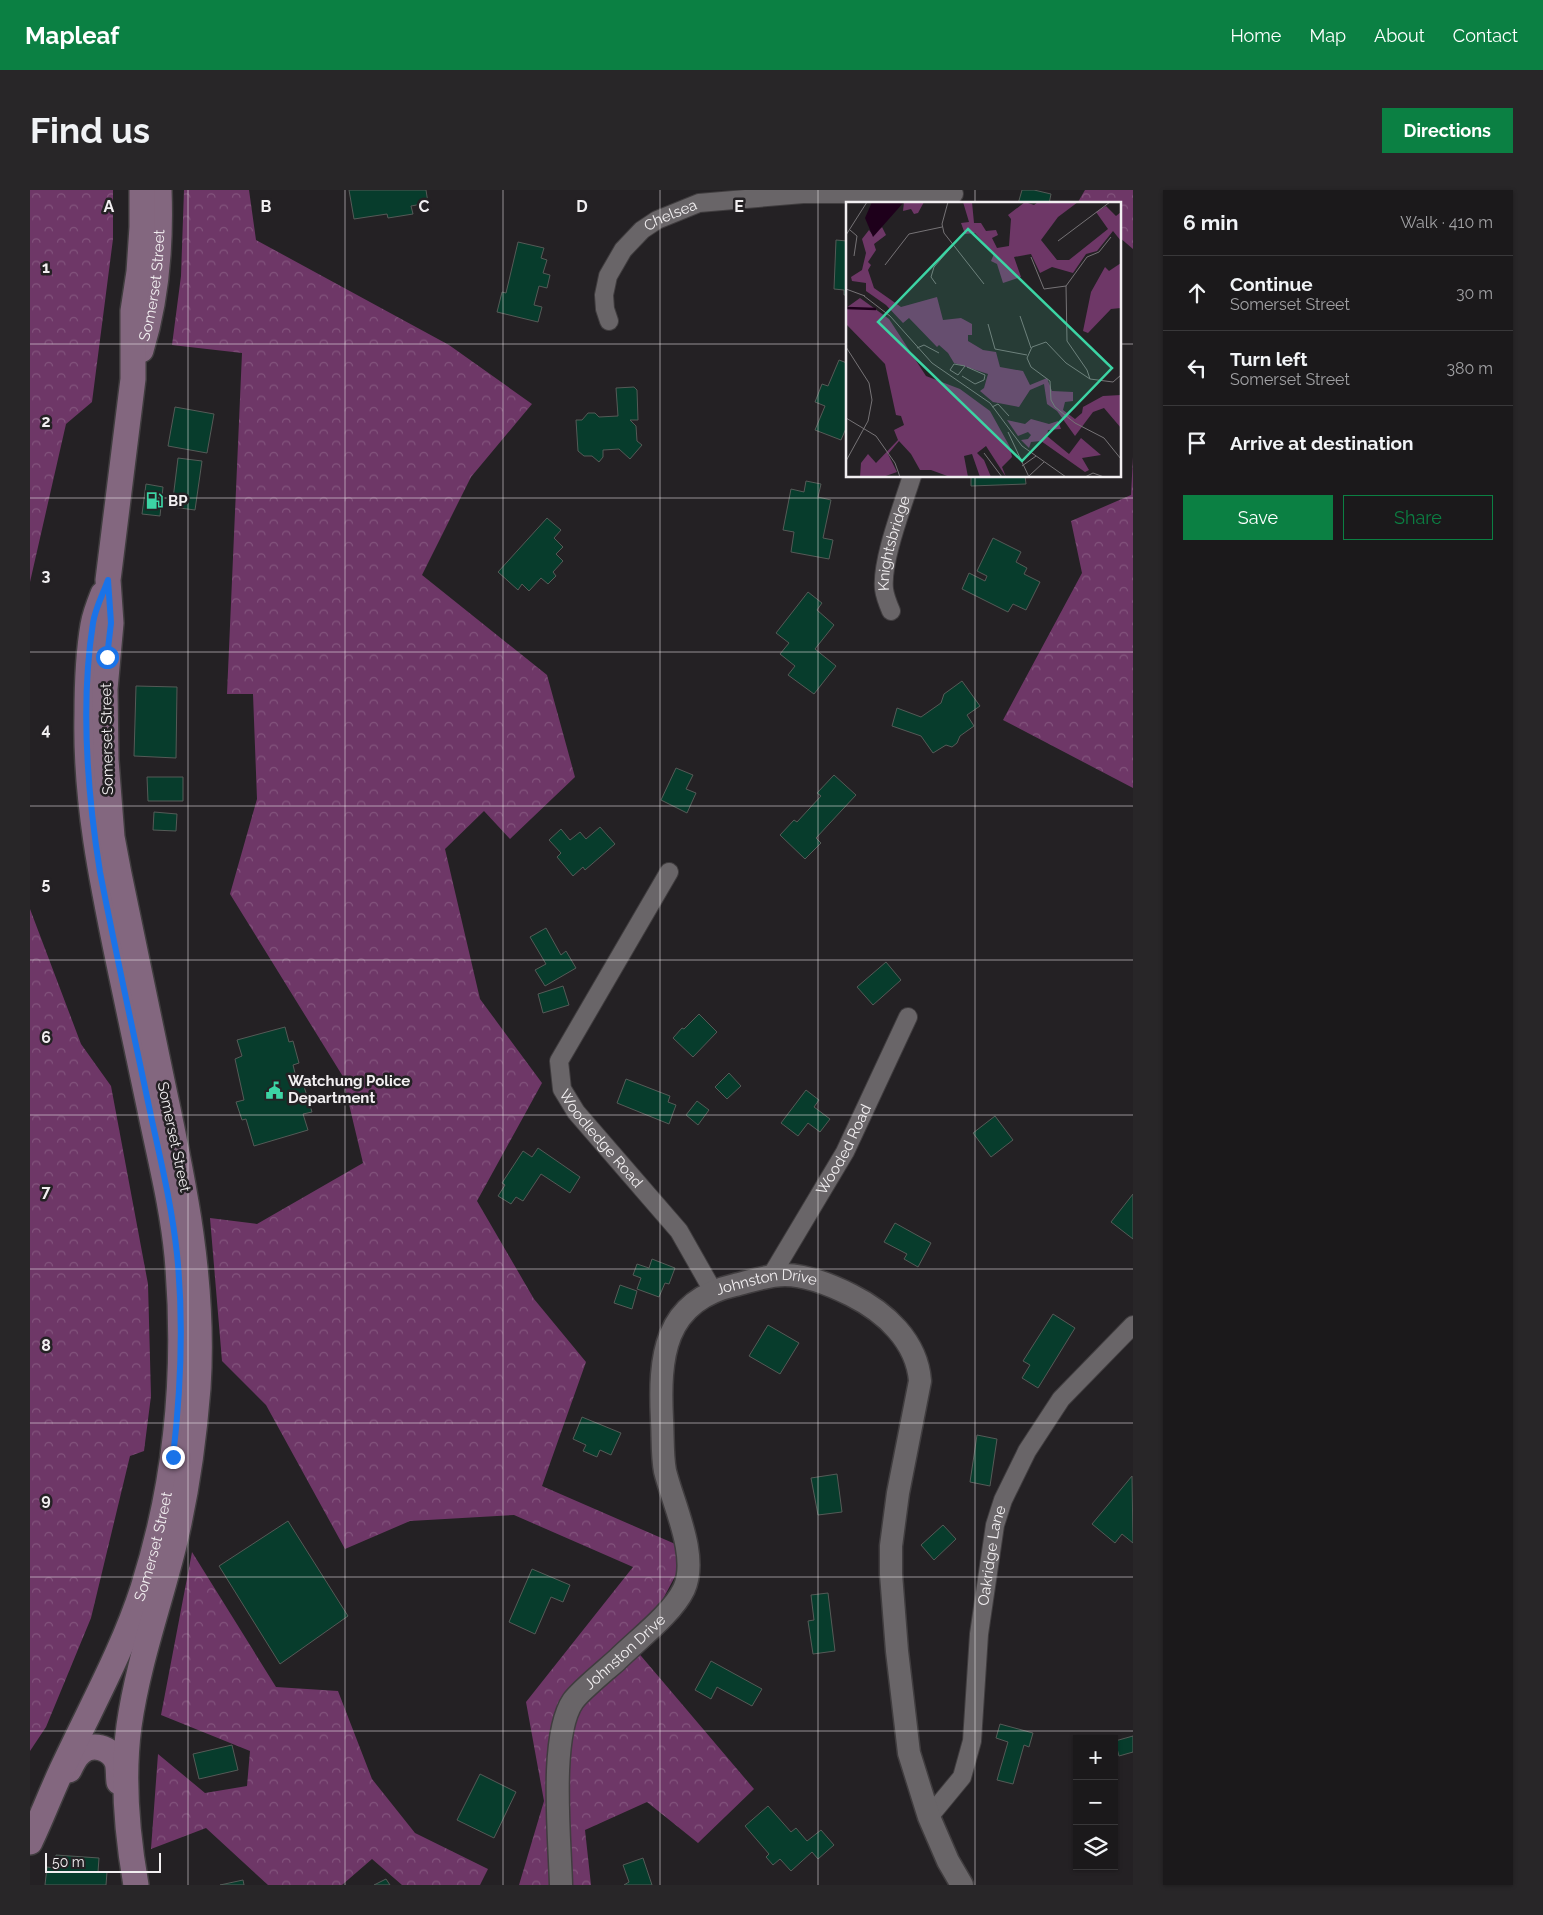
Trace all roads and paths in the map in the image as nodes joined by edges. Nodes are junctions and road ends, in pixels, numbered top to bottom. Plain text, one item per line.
1 (142, 190) edge
2 (160, 190) edge
3 (954, 196) edge
4 (609, 321) dead end
5 (133, 379) junction
6 (911, 478) edge
7 (108, 580) junction
8 (891, 611) dead end
9 (669, 872) dead end
10 (908, 1017) dead end
11 (771, 1276) junction
12 (714, 1291) junction
13 (1133, 1325) edge
14 (46, 1808) junction
15 (929, 1817) junction
16 (30, 1842) edge
17 (134, 1873) edge
18 (561, 1885) edge
19 (962, 1885) edge

1 - 5 main road, Somerset Street
2 - 5 main road, Somerset Street
3 - 4 street, Chelsea
5 - 7 main road, Somerset Street
6 - 8 street, Knightsbridge
7 - 14 main road, Somerset Street
7 - 17 main road, Somerset Street
9 - 12 street, Woodledge Road
10 - 11 street, Wooded Road
11 - 12 street, Johnston Drive
11 - 15 street, Johnston Drive
12 - 18 street, Johnston Drive
13 - 15 street, Oakridge Lane
14 - 16 main road, Somerset Street
14 - 17 main road
15 - 19 street, Johnston Drive

